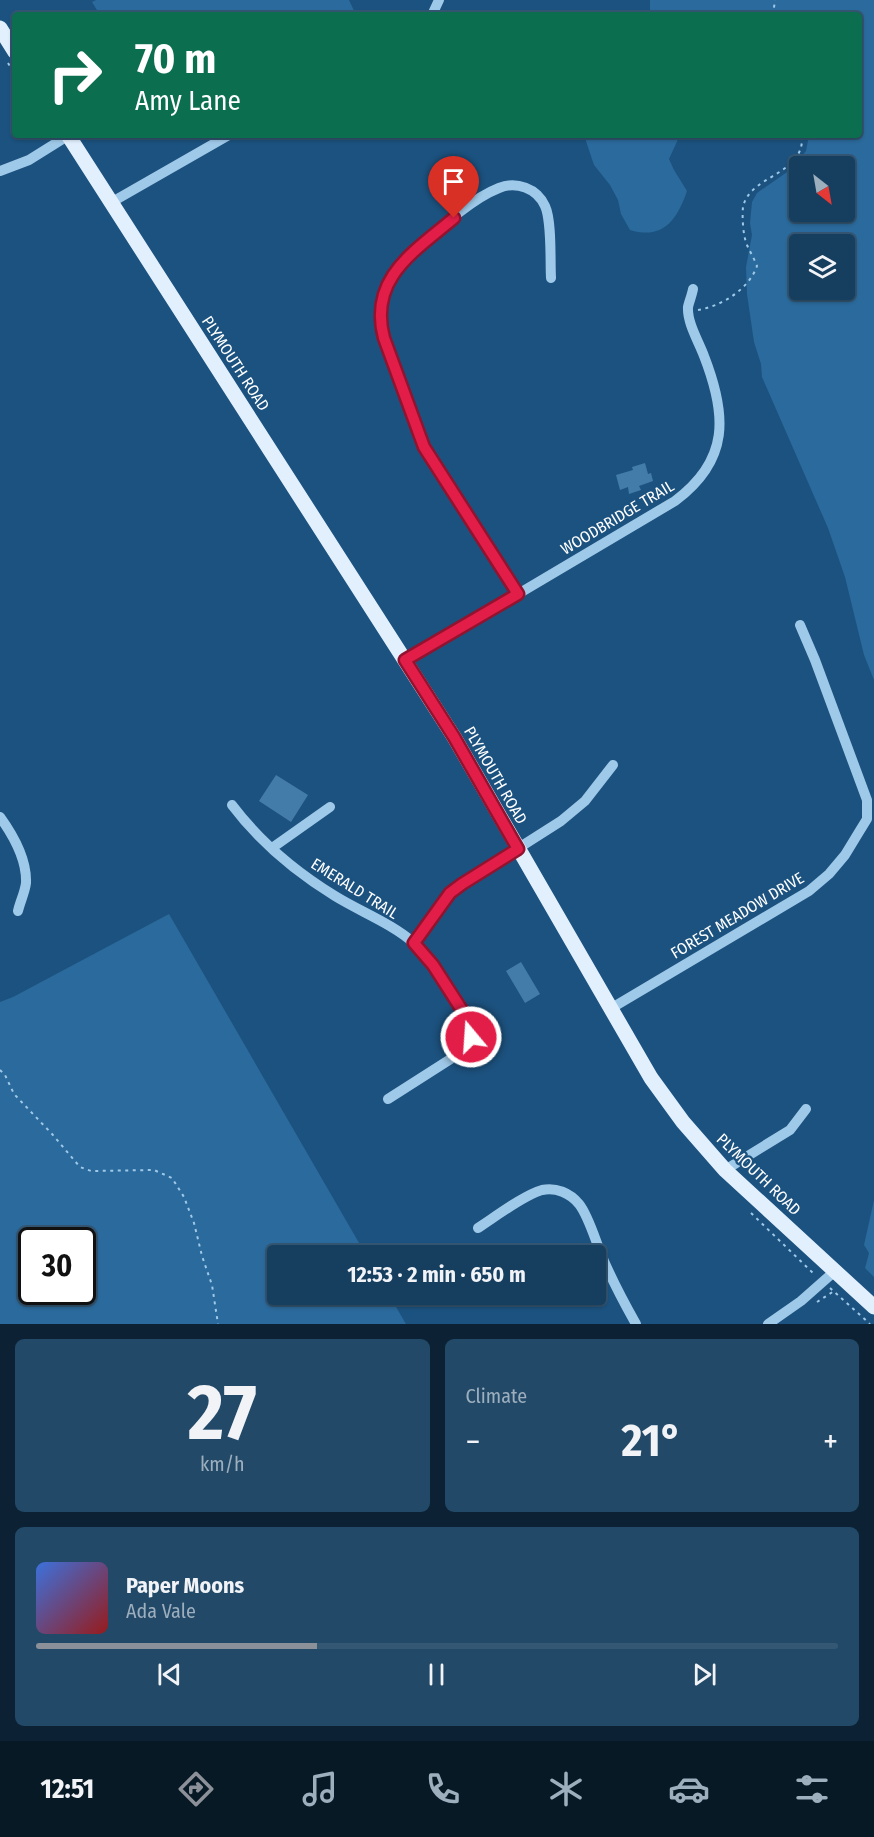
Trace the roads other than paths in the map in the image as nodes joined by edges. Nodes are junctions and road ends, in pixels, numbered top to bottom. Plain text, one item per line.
1 (0, 28) edge
2 (12, 47) edge
3 (64, 138) edge
4 (71, 138) edge
5 (224, 138) edge
6 (0, 171) edge
7 (112, 202) junction
8 (551, 278) dead end
9 (693, 289) dead end
10 (518, 594) junction
11 (800, 626) dead end
12 (405, 660) junction
13 (613, 765) dead end
14 (232, 805) dead end
15 (330, 807) dead end
16 (0, 817) edge
17 (272, 848) junction
18 (518, 849) junction
19 (18, 911) dead end
20 (414, 943) junction
21 (610, 1009) junction
22 (388, 1099) dead end
23 (806, 1108) dead end
24 (726, 1170) junction
25 (478, 1228) dead end
26 (835, 1271) junction
27 (874, 1307) edge
28 (636, 1324) edge
29 (768, 1324) edge

1 - 2 main road
3 - 6 street
4 - 7 main road, PLYMOUTH ROAD
5 - 7 street
7 - 12 main road, PLYMOUTH ROAD
8 - 10 street
9 - 10 street, WOODBRIDGE TRAIL
10 - 12 street, WOODBRIDGE TRAIL
11 - 21 street, FOREST MEADOW DRIVE
12 - 18 main road, PLYMOUTH ROAD
13 - 18 street
14 - 17 street, EMERALD TRAIL
15 - 17 street
16 - 19 street
17 - 20 street, EMERALD TRAIL
18 - 20 street
18 - 21 main road, PLYMOUTH ROAD
20 - 22 street, EMERALD TRAIL
21 - 24 main road, PLYMOUTH ROAD
23 - 24 street
24 - 26 main road, PLYMOUTH ROAD
25 - 28 street
26 - 27 main road, PLYMOUTH ROAD
26 - 29 street

